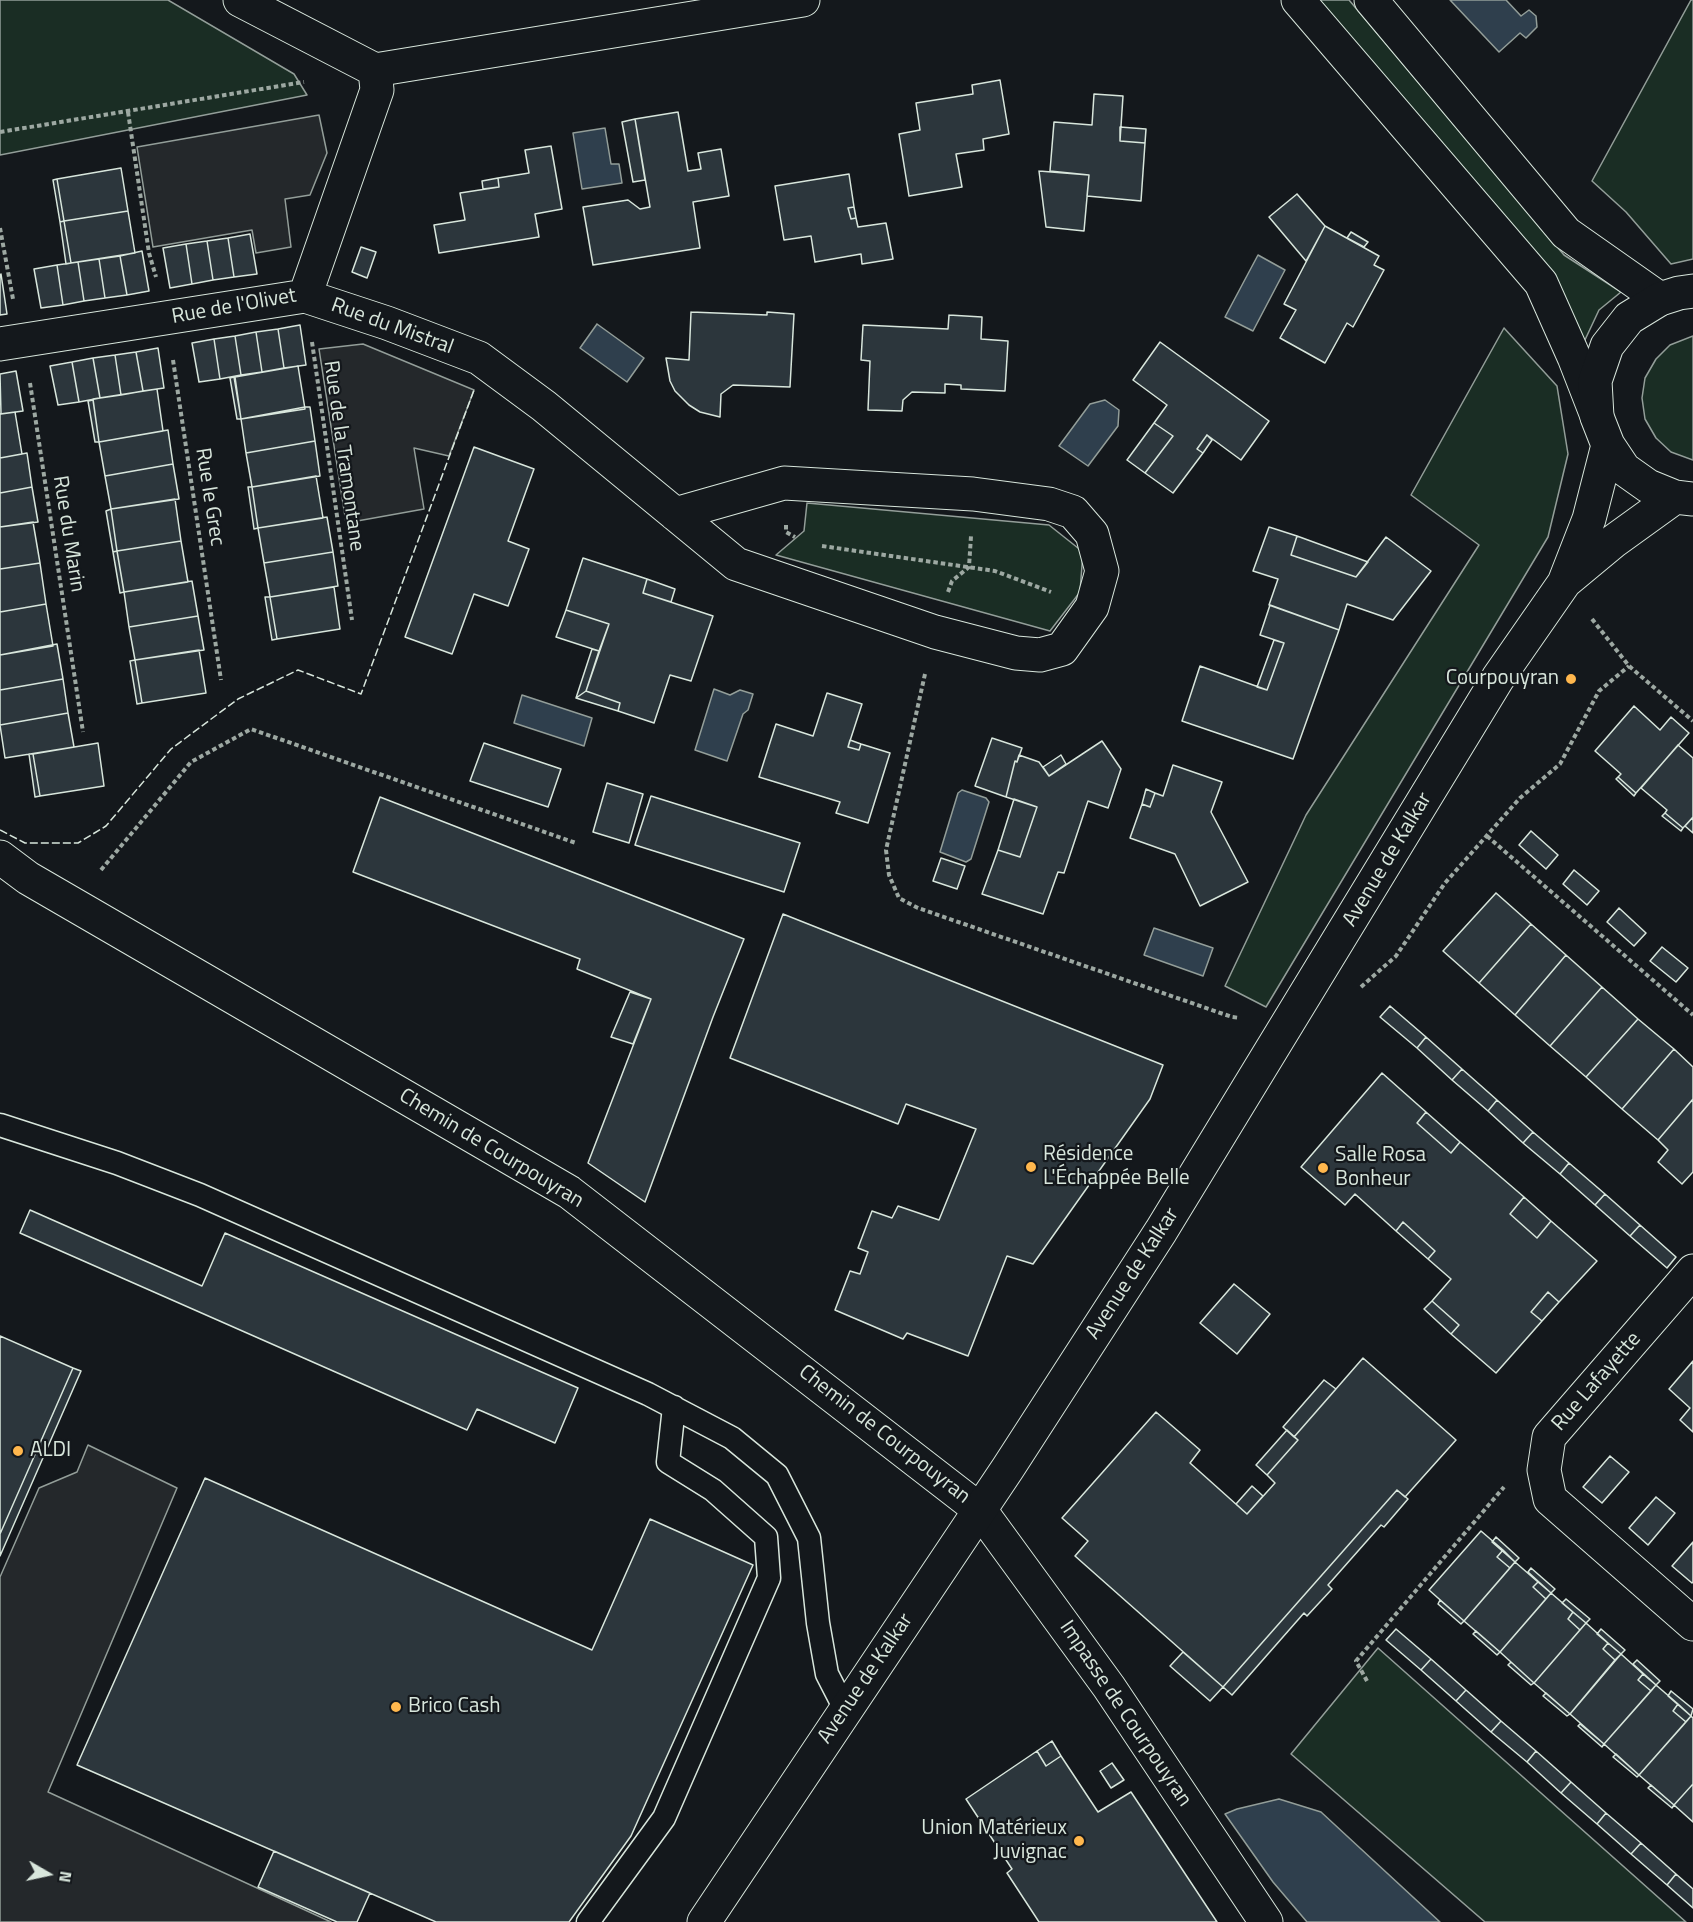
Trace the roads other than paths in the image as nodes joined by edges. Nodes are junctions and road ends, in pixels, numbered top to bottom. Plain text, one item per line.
1 (240, 0) edge
2 (803, 0) edge
3 (1298, 0) edge
4 (1371, 0) edge
5 (375, 70) junction
6 (1693, 291) edge
7 (305, 296) junction
8 (1659, 299) junction
9 (11, 343) edge
10 (1602, 431) junction
11 (1684, 498) edge
12 (675, 514) junction
13 (1563, 583) junction
14 (0, 857) edge
15 (0, 1125) edge
16 (1693, 1272) edge
17 (674, 1407) junction
18 (980, 1510) junction
19 (1693, 1624) edge
20 (845, 1709) junction
21 (588, 1922) edge
22 (704, 1922) edge
23 (1266, 1922) edge

1 - 5 street
2 - 5 street
3 - 10 street
4 - 8 street
5 - 7 street, Rue de l'Olivet
6 - 8 street, Avenue de Kalkar
7 - 9 street, Rue de l'Olivet
7 - 12 street, Rue du Mistral
8 - 10 street, Avenue de Kalkar
10 - 11 street
10 - 13 street, Avenue de Kalkar
11 - 13 street, Avenue de Kalkar
12 - 12 street, Rue du Mistral
13 - 18 street, Avenue de Kalkar
14 - 18 street, Chemin de Courpouyran
15 - 17 lane
16 - 19 street, Rue Lafayette
17 - 20 lane
17 - 21 lane
18 - 20 street, Avenue de Kalkar
18 - 23 street, Impasse de Courpouyran
20 - 22 street, Avenue de Kalkar

